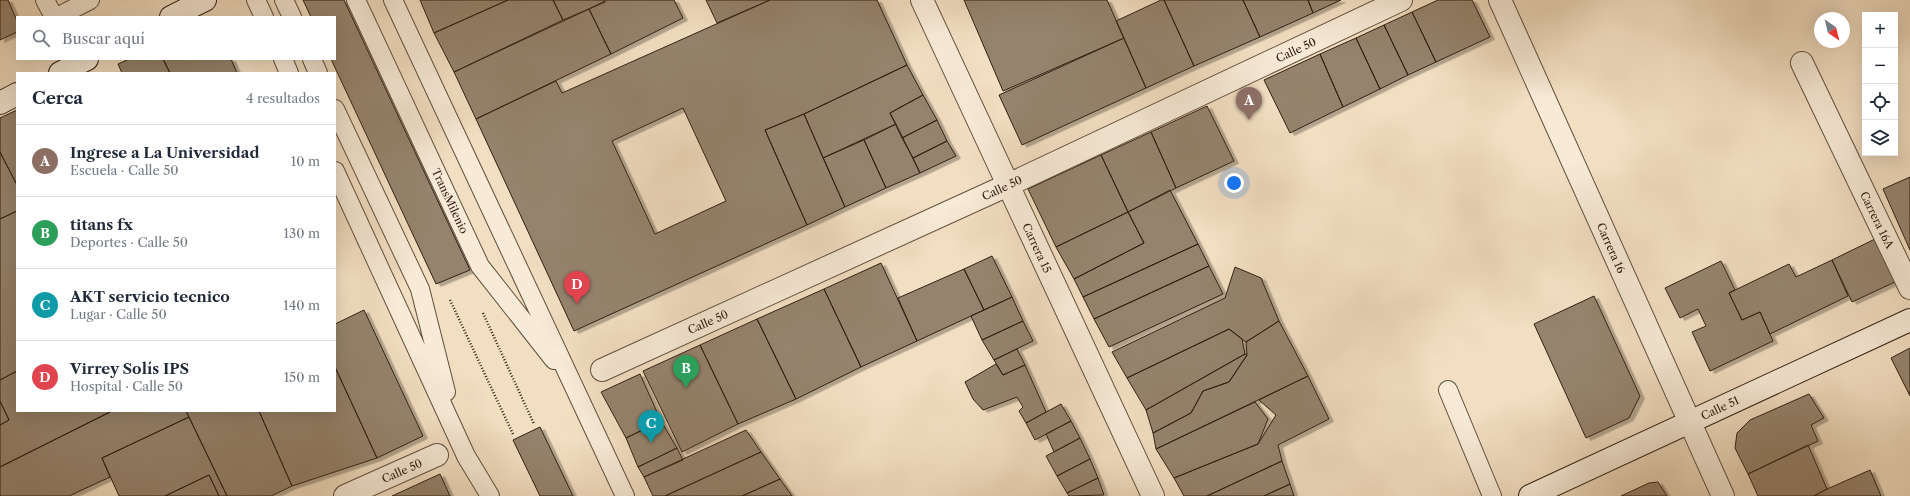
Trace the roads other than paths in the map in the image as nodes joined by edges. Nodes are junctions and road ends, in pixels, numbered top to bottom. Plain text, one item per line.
1 (45, 0) edge
2 (90, 0) edge
3 (256, 0) edge
4 (284, 0) edge
5 (356, 0) edge
6 (393, 0) edge
7 (922, 0) edge
8 (1401, 0) edge
9 (1500, 0) edge
10 (197, 2) edge
11 (53, 16) edge
12 (59, 16) edge
13 (173, 16) edge
14 (264, 16) edge
15 (292, 16) edge
16 (284, 60) edge
17 (312, 60) edge
18 (1802, 63) dead end
19 (290, 72) edge
20 (318, 72) edge
21 (16, 95) edge
22 (0, 103) edge
23 (336, 111) edge
24 (336, 174) edge
25 (1008, 185) junction
26 (1910, 288) edge
27 (1910, 320) edge
28 (602, 370) dead end
29 (573, 384) junction
30 (1448, 390) dead end
31 (1690, 422) junction
32 (457, 435) junction
33 (437, 455) dead end
34 (345, 496) edge
35 (490, 496) edge
36 (626, 496) edge
37 (1153, 496) edge
38 (1492, 496) edge
39 (1530, 496) edge
40 (1724, 496) edge

1 - 11 lane
2 - 12 lane
3 - 14 lane
4 - 15 lane
5 - 29 lane, TransMilenio
6 - 29 lane, TransMilenio
7 - 25 street, Carrera 15
8 - 25 street, Calle 50
9 - 31 street, Carrera 16
10 - 13 street
16 - 19 lane
17 - 20 lane
18 - 26 street, Carrera 16A
21 - 22 street
23 - 32 lane
24 - 32 lane
25 - 28 street, Calle 50
25 - 37 street, Carrera 15
27 - 31 street, Calle 51
29 - 36 lane, TransMilenio
30 - 38 lane
31 - 39 street, Calle 51
31 - 40 street, Carrera 16
32 - 35 lane
33 - 34 street, Calle 50

